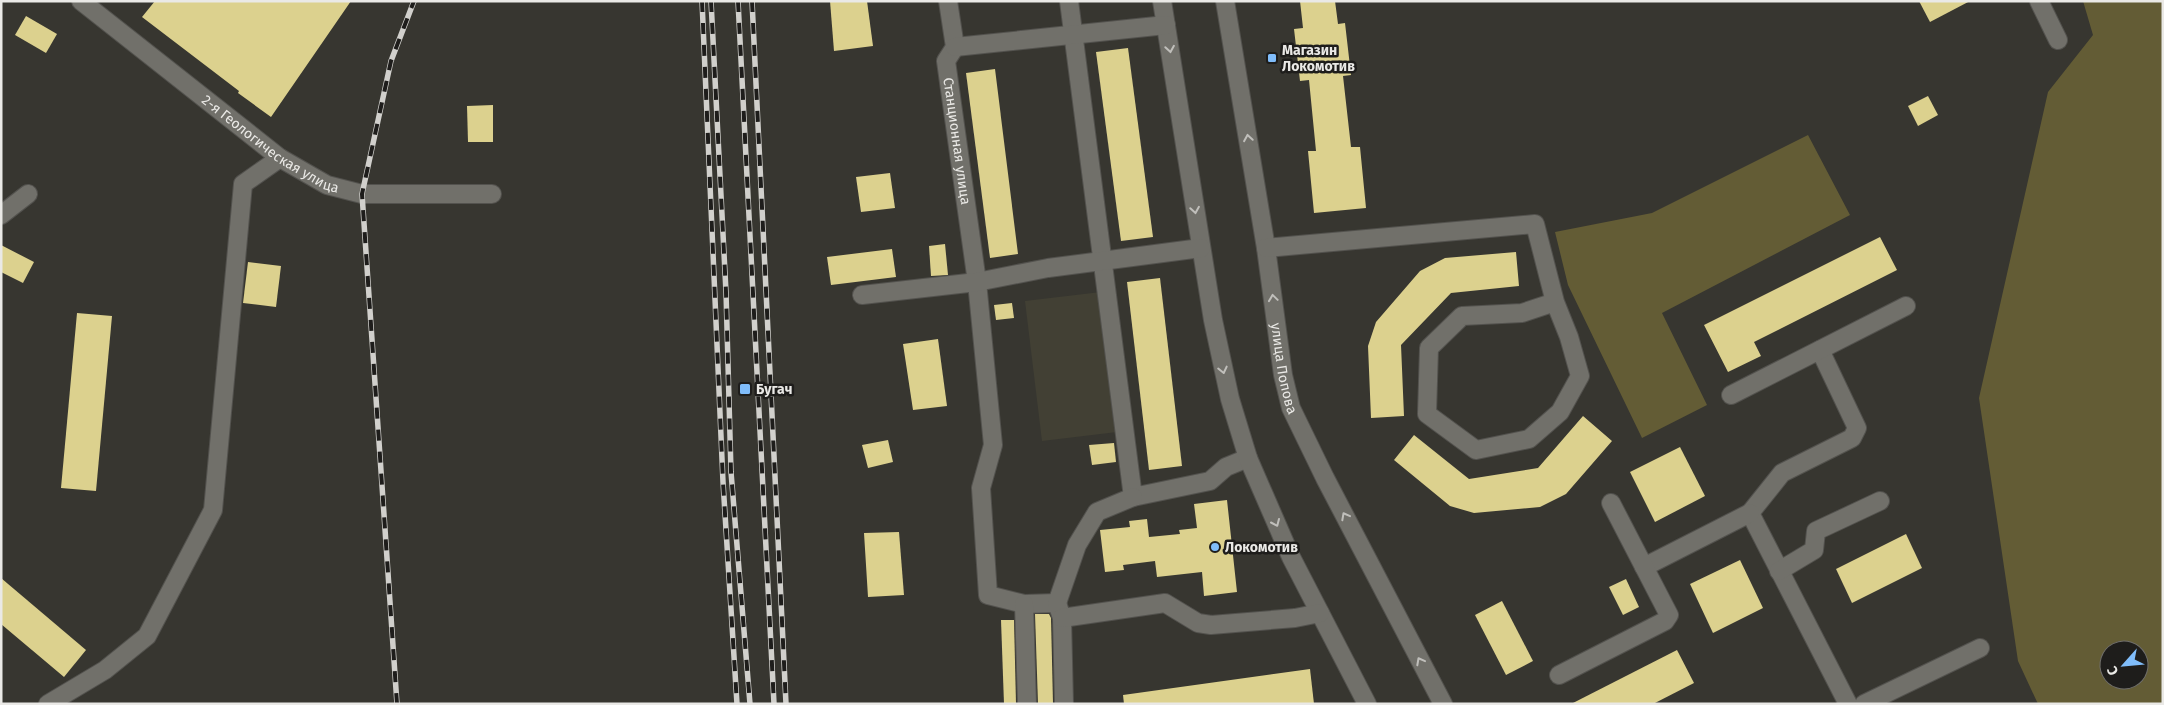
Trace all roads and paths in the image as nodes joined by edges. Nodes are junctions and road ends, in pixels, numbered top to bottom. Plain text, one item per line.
1 (948, 1) edge
2 (1069, 1) edge
3 (1162, 1) edge
4 (1225, 1) edge
5 (2039, 1) edge
6 (86, 2) edge
7 (1166, 25) junction
8 (1074, 34) junction
9 (2058, 40) dead end
10 (955, 47) junction
11 (280, 158) junction
12 (28, 194) dead end
13 (492, 194) dead end
14 (1, 215) edge
15 (1201, 248) junction
16 (1266, 248) junction
17 (1102, 261) junction
18 (977, 282) junction
19 (862, 295) dead end
20 (1555, 302) junction
21 (1906, 306) dead end
22 (1820, 350) junction
23 (1731, 396) dead end
24 (1248, 458) junction
25 (1133, 497) junction
26 (1880, 501) dead end
27 (1611, 503) dead end
28 (1750, 513) junction
29 (1644, 568) junction
30 (1779, 571) junction
31 (1024, 604) junction
32 (1060, 610) junction
33 (1320, 613) junction
34 (1980, 648) dead end
35 (1559, 675) dead end
36 (48, 704) edge
37 (1027, 704) edge
38 (1064, 704) edge
39 (1367, 704) edge
40 (1443, 704) edge
41 (1848, 704) edge
42 (1864, 704) edge

1 - 10 street, Станционная улица
2 - 8 street
3 - 7 street
16 -> 4 street, улица Попова
5 - 9 street
6 - 11 street, 2-я Геологическая улица
7 - 8 street
7 -> 15 street
8 - 10 street
8 - 17 street
10 - 18 street, Станционная улица
11 - 13 street, 2-я Геологическая улица
11 - 36 street
12 - 14 street
15 - 17 street
15 -> 24 street
16 - 20 street
40 -> 16 street, улица Попова
17 - 18 street
17 - 25 street
18 - 19 street
18 - 31 street, Станционная улица
20 - 20 street
21 - 22 street
22 - 23 street
22 - 28 street
24 - 25 street
24 -> 33 street
25 - 32 street
26 - 30 street
27 - 29 street
28 - 29 street
28 - 30 street
29 - 35 street
30 - 41 street
31 - 32 street
31 - 37 street
32 - 33 street
32 - 38 street
33 - 39 street
34 - 42 street

